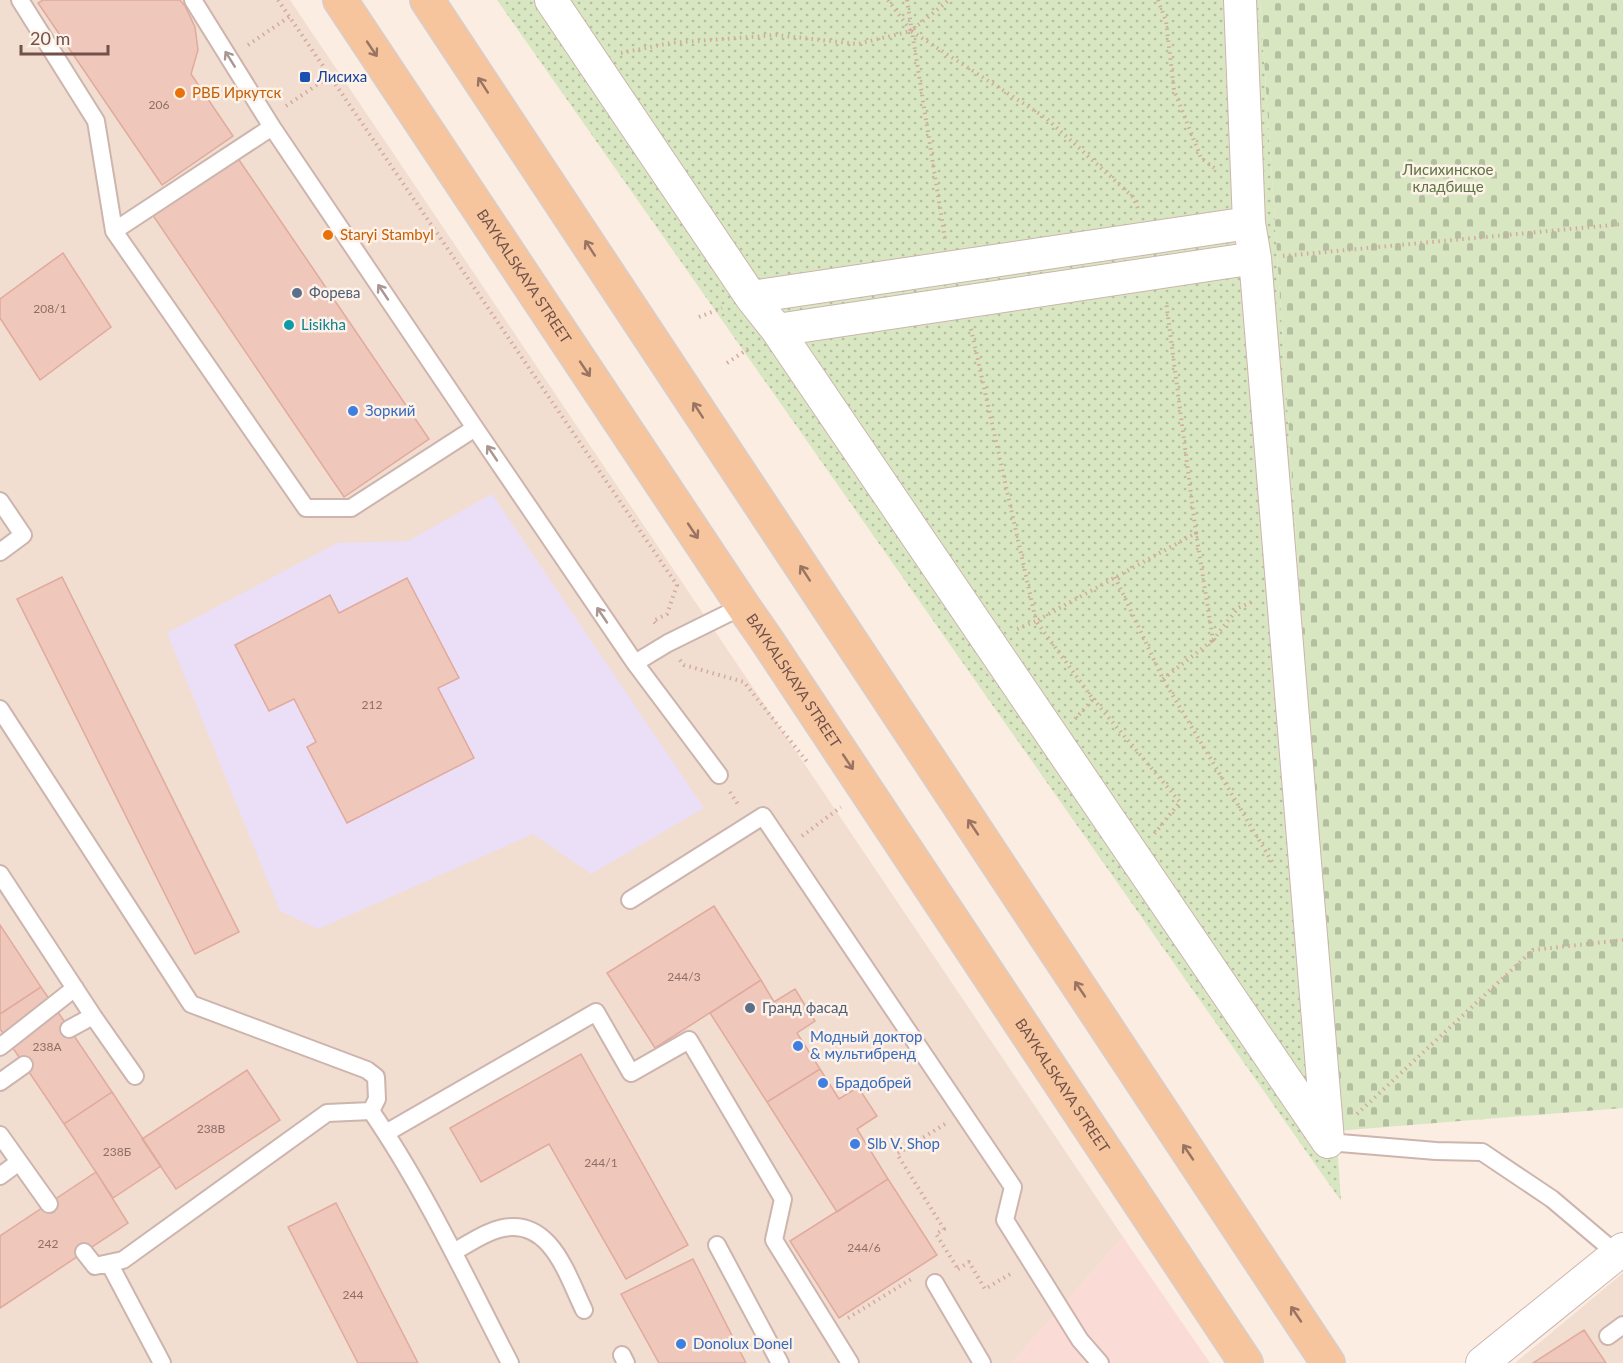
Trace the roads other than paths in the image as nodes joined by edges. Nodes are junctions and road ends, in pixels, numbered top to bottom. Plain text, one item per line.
1 (20, 0) edge
2 (193, 0) edge
3 (340, 0) edge
4 (427, 0) edge
5 (551, 0) edge
6 (1240, 0) edge
7 (270, 124) junction
8 (1249, 208) junction
9 (114, 231) junction
10 (1255, 258) junction
11 (751, 297) junction
12 (777, 330) junction
13 (475, 428) junction
14 (0, 501) edge
15 (0, 552) edge
16 (743, 606) junction
17 (634, 663) junction
18 (0, 709) edge
19 (719, 775) road end
20 (0, 874) edge
21 (630, 900) dead end
22 (75, 988) junction
23 (93, 1016) junction
24 (69, 1029) dead end
25 (0, 1047) edge
26 (24, 1065) dead end
27 (135, 1076) dead end
28 (0, 1082) edge
29 (371, 1111) junction
30 (386, 1133) junction
31 (0, 1135) edge
32 (1328, 1142) junction
33 (19, 1162) junction
34 (0, 1176) edge
35 (49, 1204) dead end
36 (717, 1245) dead end
37 (1620, 1251) edge
38 (84, 1252) dead end
39 (453, 1252) junction
40 (109, 1263) junction
41 (935, 1283) road end
42 (584, 1310) dead end
43 (1623, 1325) edge
44 (1608, 1336) dead end
45 (162, 1363) edge
46 (510, 1363) edge
47 (780, 1363) edge
48 (850, 1363) edge
49 (982, 1363) edge
50 (1100, 1363) edge
51 (1246, 1363) edge
52 (1328, 1363) edge
53 (1482, 1363) edge

1 - 9 lane
7 -> 2 lane
3 -> 16 main road, BAYKALSKAYA STREET
52 -> 4 main road
5 - 11 street
6 - 8 street
7 - 9 lane
13 -> 7 lane
8 - 10 street
8 - 11 street
9 - 13 lane
10 - 12 street
10 - 32 street
11 - 12 street
12 - 32 street
17 -> 13 lane
14 - 15 lane
16 - 17 lane
16 -> 51 main road, BAYKALSKAYA STREET
17 - 19 lane
18 - 29 lane
20 - 22 lane
21 - 50 lane
22 - 23 lane
22 - 25 lane
23 - 24 lane
23 - 27 lane
26 - 28 lane
29 - 30 lane
29 - 40 lane
30 - 39 lane
30 - 48 lane
31 - 33 lane
32 - 37 lane
33 - 34 lane
33 - 35 lane
36 - 47 lane
37 - 53 street
38 - 40 lane
39 - 42 lane
39 - 46 lane
40 - 45 lane
41 - 49 lane
43 - 44 lane

